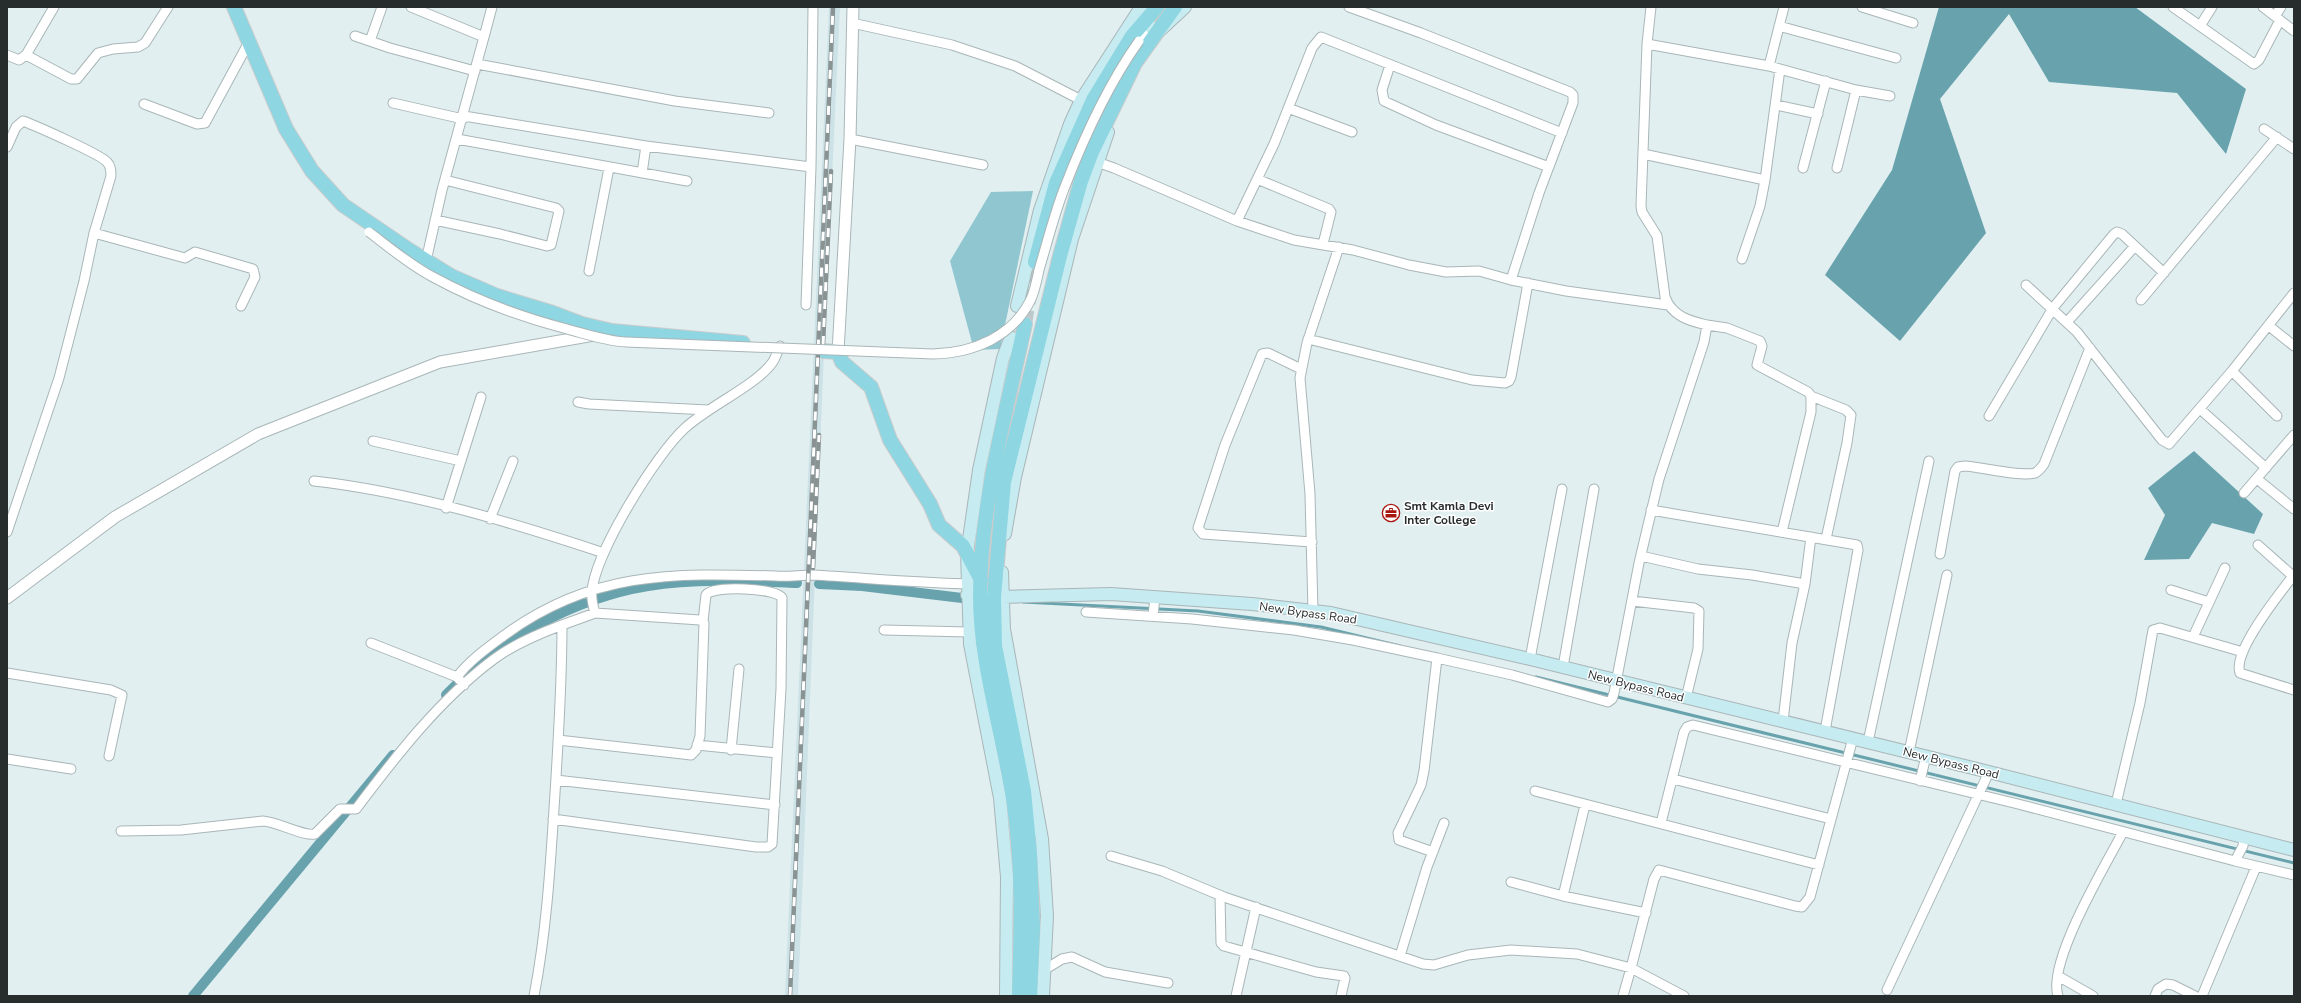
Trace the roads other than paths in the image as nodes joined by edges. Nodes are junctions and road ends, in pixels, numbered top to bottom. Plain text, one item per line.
1 (54, 7) edge
2 (168, 7) edge
3 (234, 7) edge
4 (382, 7) edge
5 (411, 7) edge
6 (492, 7) edge
7 (813, 7) edge
8 (853, 7) edge
9 (1175, 7) edge
10 (1185, 7) edge
11 (1349, 7) edge
12 (1651, 7) edge
13 (1784, 7) edge
14 (1862, 7) edge
15 (2173, 7) edge
16 (2212, 7) edge
17 (2263, 7) edge
18 (2281, 7) edge
19 (1155, 8) edge
20 (1144, 18) edge
21 (2278, 18) junction
22 (1165, 19) junction
23 (852, 23) junction
24 (1913, 23) dead end
25 (1779, 26) junction
26 (2200, 26) junction
27 (2294, 31) edge
28 (355, 36) dead end
29 (484, 37) junction
30 (370, 41) junction
31 (249, 42) junction
32 (1647, 44) junction
33 (7, 55) edge
34 (26, 55) junction
35 (1896, 58) dead end
36 (1390, 65) junction
37 (1769, 66) junction
38 (476, 68) junction
39 (1780, 69) junction
40 (1826, 81) junction
41 (1121, 89) junction
42 (1856, 90) junction
43 (1890, 96) dead end
44 (1081, 100) junction
45 (393, 103) dead end
46 (144, 104) dead end
47 (1776, 105) junction
48 (1288, 108) junction
49 (769, 113) dead end
50 (1818, 114) junction
51 (463, 117) junction
52 (2264, 129) dead end
53 (1352, 132) dead end
54 (1562, 133) junction
55 (2277, 137) junction
56 (457, 139) junction
57 (850, 139) junction
58 (646, 146) junction
59 (7, 147) edge
60 (2294, 149) edge
61 (1643, 154) junction
62 (1097, 162) junction
63 (983, 165) dead end
64 (811, 167) junction
65 (609, 168) junction
66 (1549, 168) junction
67 (1803, 168) dead end
68 (1837, 168) dead end
69 (642, 173) junction
70 (1257, 179) junction
71 (445, 180) junction
72 (1765, 180) junction
73 (687, 181) dead end
74 (353, 213) junction
75 (435, 220) junction
76 (1237, 221) junction
77 (94, 233) junction
78 (1323, 244) junction
79 (2135, 246) junction
80 (1339, 247) junction
81 (1742, 259) dead end
82 (426, 261) junction
83 (1035, 262) tunnel mouth
84 (589, 271) dead end
85 (2164, 273) junction
86 (1511, 280) junction
87 (1528, 284) junction
88 (2026, 285) dead end
89 (2294, 293) edge
90 (2141, 300) dead end
91 (806, 305) dead end
92 (1668, 305) junction
93 (241, 306) dead end
94 (1017, 306) dead end
95 (2053, 308) junction
96 (2067, 322) junction
97 (1025, 324) tunnel mouth
98 (1707, 325) junction
99 (2269, 326) junction
100 (612, 331) junction
101 (1011, 336) dead end
102 (1308, 339) junction
103 (780, 346) junction
104 (2294, 346) edge
105 (2090, 348) junction
106 (838, 352) junction
107 (1301, 369) junction
108 (2232, 372) junction
109 (1811, 396) junction
110 (481, 398) dead end
111 (578, 402) dead end
112 (2200, 409) junction
113 (708, 410) junction
114 (1989, 416) dead end
115 (2277, 416) dead end
116 (373, 441) dead end
117 (2292, 441) edge
118 (461, 461) junction
119 (513, 461) dead end
120 (1929, 461) dead end
121 (2266, 468) junction
122 (2257, 479) junction
123 (314, 481) dead end
124 (1562, 489) dead end
125 (1594, 489) dead end
126 (2244, 493) dead end
127 (446, 508) junction
128 (2294, 508) edge
129 (1651, 510) junction
130 (490, 519) junction
131 (7, 532) edge
132 (1782, 532) junction
133 (1811, 537) junction
134 (1826, 539) junction
135 (1312, 542) junction
136 (2258, 545) dead end
137 (604, 553) junction
138 (967, 553) junction
139 (1940, 554) dead end
140 (1641, 556) junction
141 (2225, 568) dead end
142 (1947, 575) dead end
143 (2293, 576) edge
144 (1805, 584) junction
145 (2171, 590) dead end
146 (592, 591) junction
147 (982, 591) junction
148 (7, 598) edge
149 (1632, 601) junction
150 (2209, 602) junction
151 (1154, 608) junction
152 (594, 610) junction
153 (1086, 612) dead end
154 (1313, 612) junction
155 (703, 621) junction
156 (562, 625) junction
157 (884, 630) dead end
158 (969, 632) junction
159 (2193, 637) junction
160 (371, 643) dead end
161 (2243, 652) junction
162 (1437, 658) junction
163 (1530, 659) junction
164 (1563, 668) junction
165 (739, 669) dead end
166 (7, 673) edge
167 (460, 681) junction
168 (2294, 690) edge
169 (1614, 691) junction
170 (1686, 698) junction
171 (1783, 721) junction
172 (1825, 731) junction
173 (1853, 738) junction
174 (558, 740) junction
175 (1868, 742) junction
176 (697, 745) junction
177 (731, 750) junction
178 (1909, 752) junction
179 (777, 753) junction
180 (109, 756) dead end
181 (1848, 757) junction
182 (7, 759) edge
183 (71, 769) dead end
184 (1923, 770) junction
185 (1989, 772) junction
186 (1673, 779) junction
187 (556, 780) junction
188 (1981, 789) junction
189 (1535, 791) dead end
190 (2116, 804) junction
191 (775, 805) junction
192 (1585, 805) junction
193 (553, 819) junction
194 (1831, 819) junction
195 (1444, 823) dead end
196 (1661, 823) junction
197 (120, 832) dead end
198 (2123, 832) junction
199 (2241, 850) junction
200 (2294, 850) edge
201 (1433, 852) junction
202 (1111, 856) dead end
203 (1819, 865) junction
204 (2256, 866) junction
205 (2294, 875) edge
206 (1511, 882) dead end
207 (1220, 895) junction
208 (1563, 896) junction
209 (1256, 907) junction
210 (1646, 914) junction
211 (1246, 953) junction
212 (1400, 956) junction
213 (1631, 968) junction
214 (1044, 970) junction
215 (2058, 976) junction
216 (1168, 983) dead end
217 (1887, 990) dead end
218 (534, 996) edge
219 (1006, 996) edge
220 (1019, 996) edge
221 (1030, 996) edge
222 (1043, 996) edge
223 (1236, 996) edge
224 (1341, 996) edge
225 (1623, 996) edge
226 (1684, 996) edge
227 (2058, 996) edge
228 (2093, 996) edge
229 (2154, 996) edge
230 (2195, 996) edge
231 (2202, 996) edge

1 - 34 street
2 - 34 street
3 - 31 main road
4 - 30 street
5 - 29 street
6 - 29 street
7 - 64 street
8 - 23 street
9 - 22 main road
10 - 20 main road
11 - 54 street
12 - 32 street
13 - 25 street
14 - 24 street
15 - 26 street
16 - 26 street
17 - 21 street
18 - 21 street
19 - 20 main road
19 - 22 main road
20 - 22 main road
20 - 41 main road
20 - 44 main road
20 - 74 street, bridge
20 - 83 main road
21 - 26 street
21 - 27 street
23 - 44 street
23 - 57 street
25 - 35 street
25 - 37 street
28 - 30 street
29 - 38 street
30 - 38 street
31 - 46 street
31 - 74 main road
32 - 37 street
32 - 61 street
33 - 34 street
36 - 48 street
36 - 54 street
36 - 66 street
37 - 39 street
38 - 49 street
38 - 51 street
39 - 40 street
39 - 47 street
40 - 42 street
40 - 50 street
41 - 62 main road
41 - 147 main road
42 - 43 street
42 - 68 street
44 - 94 main road
45 - 51 street
47 - 50 street
47 - 72 street
48 - 53 street
48 - 70 street
50 - 67 street
51 - 56 street
51 - 58 street
52 - 55 street
54 - 66 street
55 - 60 street
55 - 85 street
56 - 65 street
56 - 71 street
57 - 63 street
57 - 106 street
58 - 64 street
58 - 69 street
59 - 77 street
61 - 72 street
61 - 92 street
62 - 76 street
62 - 147 main road
64 - 91 street
65 - 69 street
65 - 84 street
66 - 86 street
69 - 73 street
70 - 76 street
70 - 78 street
71 - 75 street
71 - 75 street
72 - 81 street
74 - 82 main road
75 - 82 street
76 - 78 street
77 - 93 street
77 - 131 street
78 - 80 street
79 - 85 street
79 - 95 street
79 - 96 street
80 - 86 street
80 - 102 street
82 - 100 main road
85 - 90 street
86 - 87 street
87 - 92 street
87 - 102 street
88 - 95 street
89 - 99 street
92 - 98 street
95 - 96 street
95 - 114 street
96 - 105 street
97 - 147 main road
98 - 109 street
98 - 129 street
99 - 104 street
99 - 108 street
100 - 103 main road
100 - 148 street
101 - 138 main road
102 - 107 street
103 - 106 main road
103 - 113 street
105 - 112 street
105 - 139 street
106 - 138 main road
107 - 135 street
107 - 135 street
108 - 112 street
108 - 115 street
109 - 132 street
109 - 134 street
110 - 118 street
111 - 113 street
112 - 121 street
113 - 137 street
116 - 118 street
117 - 121 street
118 - 127 street
119 - 130 street
120 - 175 street
121 - 122 street
122 - 126 street
122 - 128 street
123 - 127 street
124 - 163 street
125 - 164 street
127 - 130 street
129 - 132 street
129 - 140 street
130 - 137 street
132 - 133 street
133 - 134 street
133 - 144 street
134 - 172 street
135 - 154 street
136 - 143 street
137 - 146 street
138 - 147 main road
140 - 144 street
140 - 149 street
141 - 150 street
142 - 178 street
143 - 161 street
144 - 171 street
145 - 150 street
146 - 147 street
146 - 152 street
146 - 167 street
147 - 151 main road, New Bypass Road
147 - 158 main road
147 - 214 main road
147 - 220 main road
147 - 221 main road
149 - 169 street
149 - 170 street
150 - 159 street
151 - 153 street
151 - 154 main road, New Bypass Road
151 - 162 street
152 - 155 street
152 - 156 street
154 - 163 main road, New Bypass Road
155 - 176 street
155 - 179 street
156 - 167 street
156 - 174 street
157 - 158 street
158 - 219 main road
159 - 161 street
159 - 190 street
160 - 167 street
161 - 168 street
162 - 169 street
162 - 201 street
163 - 164 main road, New Bypass Road
164 - 169 main road, New Bypass Road
165 - 177 street
166 - 180 street
167 - 197 street
169 - 170 main road, New Bypass Road
170 - 171 main road, New Bypass Road
171 - 172 main road, New Bypass Road
172 - 173 main road, New Bypass Road
173 - 175 main road, New Bypass Road
173 - 181 street
174 - 176 street
174 - 187 street
175 - 178 main road, New Bypass Road
176 - 177 street
177 - 179 street
178 - 184 main road, New Bypass Road
179 - 191 street
181 - 184 street
181 - 186 street
181 - 194 street
182 - 183 street
184 - 185 main road, New Bypass Road
184 - 188 street
185 - 188 street
185 - 190 main road, New Bypass Road
186 - 194 street
186 - 196 street
187 - 191 street
187 - 193 street
188 - 198 street
188 - 217 street
189 - 192 street
190 - 199 main road, New Bypass Road
191 - 193 street
192 - 196 street
192 - 208 street
193 - 218 street
194 - 203 street
195 - 201 street
196 - 203 street
198 - 199 street
198 - 215 street
199 - 200 main road, New Bypass Road
199 - 204 street
201 - 212 street
202 - 207 street
203 - 210 street
204 - 205 street
204 - 231 street
206 - 208 street
207 - 209 street
207 - 211 street
208 - 210 street
209 - 211 street
209 - 212 street
210 - 213 street
211 - 223 street
211 - 224 street
212 - 213 street
213 - 225 street
213 - 226 street
214 - 216 street
214 - 222 main road
215 - 227 street
215 - 228 street
229 - 230 street

